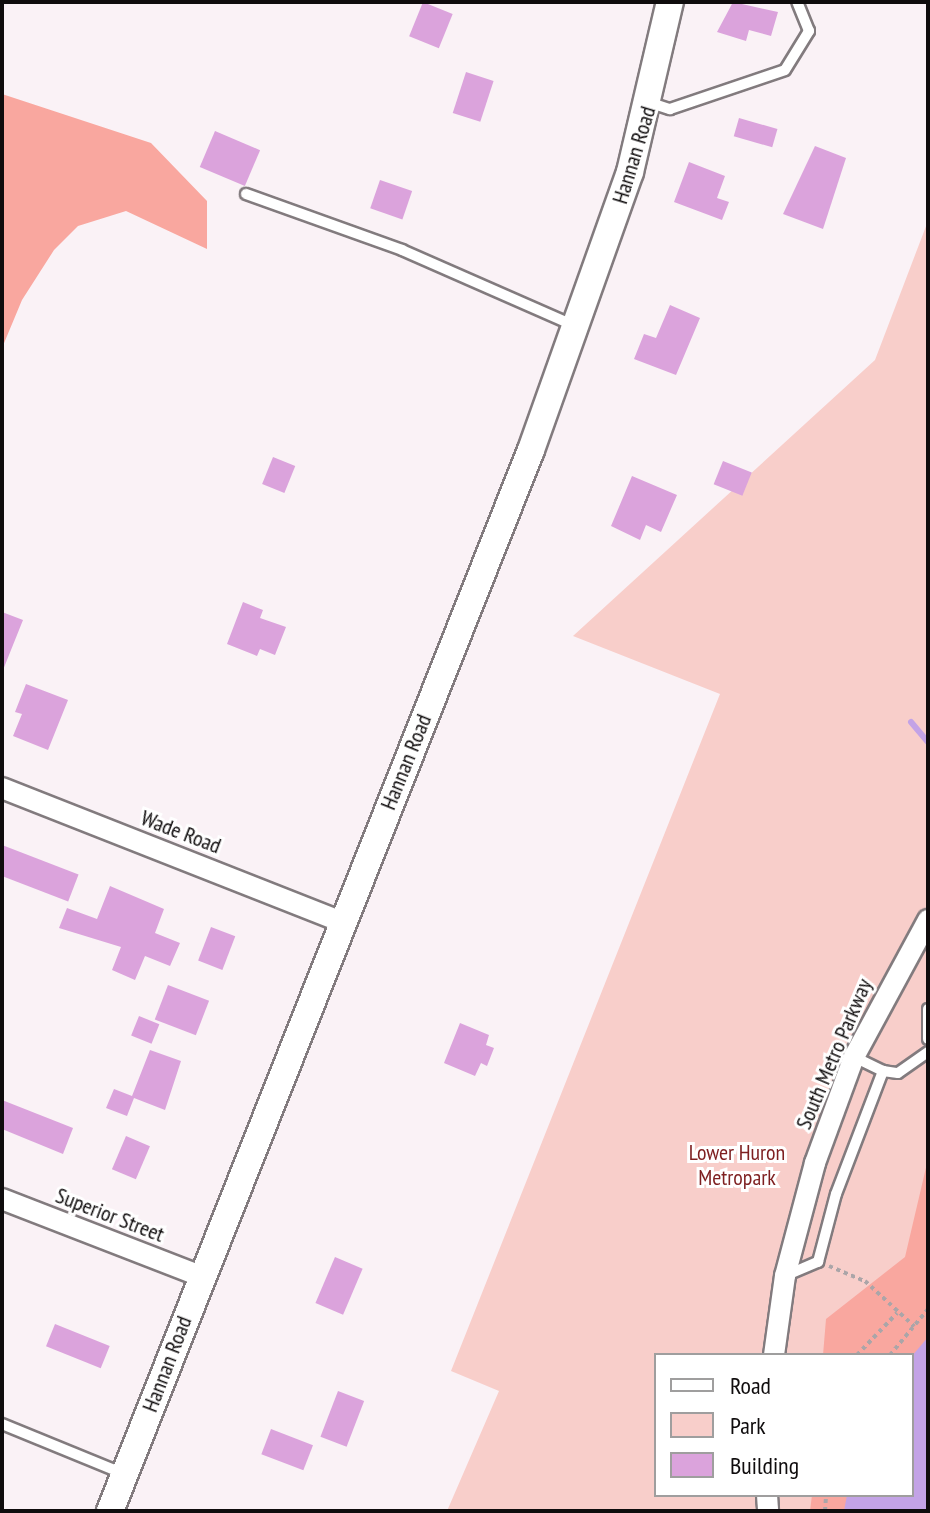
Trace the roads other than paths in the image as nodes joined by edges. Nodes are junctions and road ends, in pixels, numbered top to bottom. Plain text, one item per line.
1 (670, 2) edge
2 (797, 2) edge
3 (651, 103) junction
4 (246, 194) dead end
5 (577, 327) junction
6 (2, 788) edge
7 (928, 920) edge
8 (342, 922) junction
9 (928, 1009) edge
10 (928, 1039) edge
11 (928, 1052) edge
12 (854, 1057) junction
13 (883, 1071) junction
14 (2, 1199) edge
15 (201, 1276) junction
16 (785, 1276) junction
17 (774, 1353) edge
18 (2, 1424) edge
19 (124, 1474) junction
20 (110, 1511) edge

1 - 3 street, Hannan Road
2 - 3 lane
3 - 5 street, Hannan Road
4 - 5 lane
5 - 8 street, Hannan Road
6 - 8 street, Wade Road
7 - 12 street, South Metro Parkway
8 - 15 street, Hannan Road
9 - 10 lane
11 - 13 lane
12 - 13 lane
12 - 16 street, South Metro Parkway
13 - 16 lane
14 - 15 street, Superior Street
15 - 19 street, Hannan Road
16 - 17 street, South Metro Parkway
18 - 19 lane
19 - 20 street, Hannan Road

